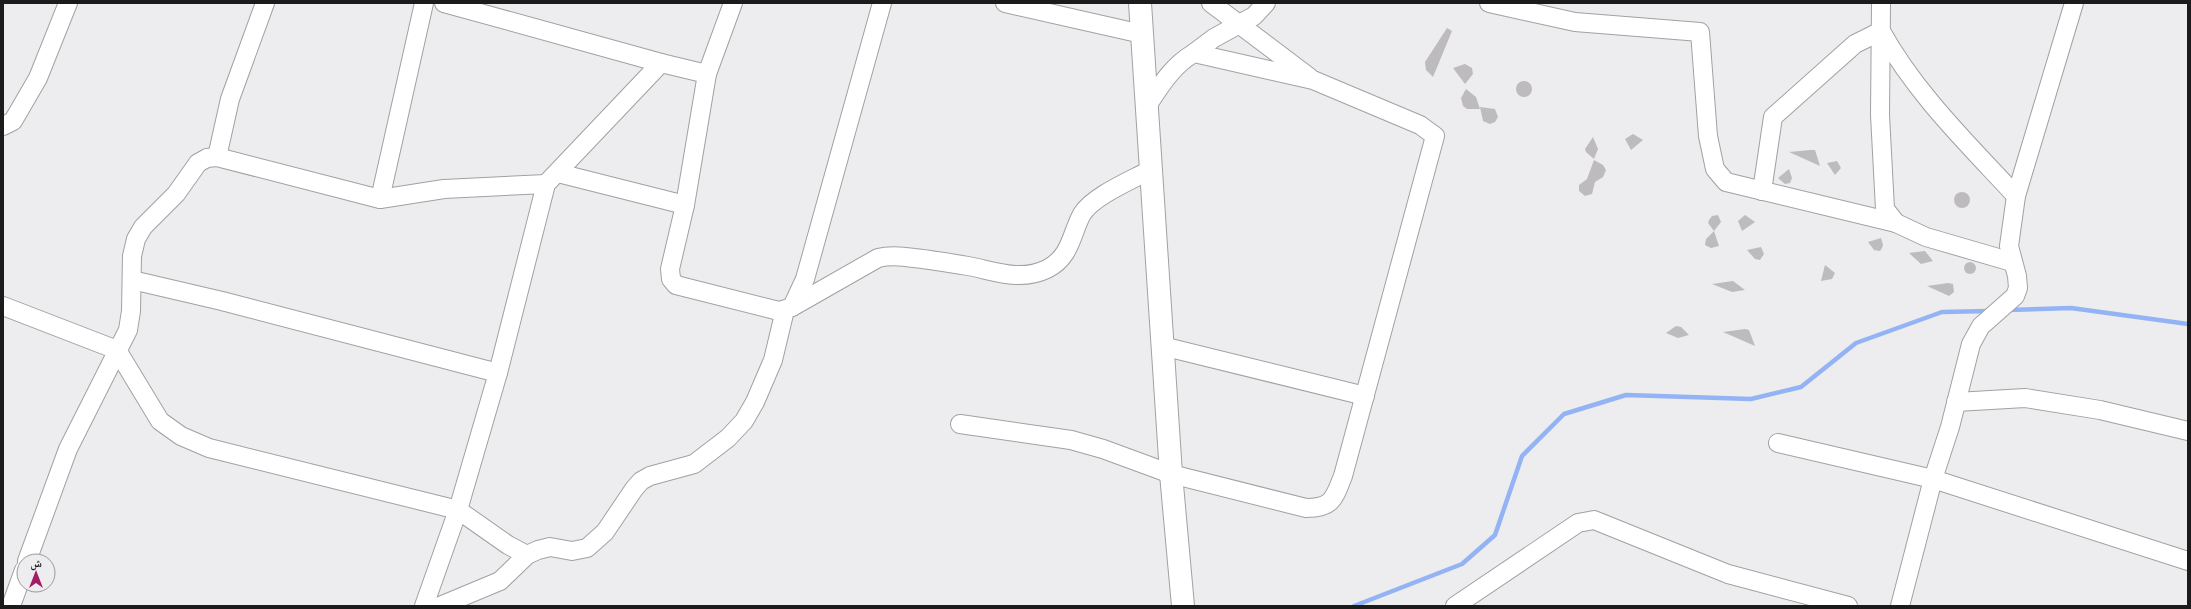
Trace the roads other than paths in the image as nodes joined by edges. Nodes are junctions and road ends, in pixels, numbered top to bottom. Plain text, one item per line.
1 (68, 3) edge
2 (265, 3) edge
3 (424, 3) edge
4 (444, 3) edge
5 (734, 3) edge
6 (882, 3) edge
7 (1005, 3) edge
8 (1140, 3) edge
9 (1211, 3) edge
10 (1266, 3) edge
11 (1489, 3) edge
12 (1881, 3) edge
13 (2074, 3) edge
14 (1237, 24) junction
15 (1881, 31) junction
16 (1142, 34) junction
17 (1194, 53) junction
18 (661, 63) junction
19 (707, 74) junction
20 (1312, 80) junction
21 (1147, 106) junction
22 (3, 126) edge
23 (217, 157) junction
24 (1150, 170) junction
25 (552, 179) junction
26 (1762, 191) junction
27 (2016, 196) junction
28 (380, 199) junction
29 (686, 205) junction
30 (1896, 223) junction
31 (2012, 262) junction
32 (132, 280) junction
33 (3, 306) edge
34 (788, 308) junction
35 (1162, 346) junction
36 (116, 350) junction
37 (498, 373) junction
38 (1365, 396) junction
39 (1956, 402) junction
40 (960, 424) dead end
41 (2188, 431) edge
42 (1778, 443) dead end
43 (1171, 474) junction
44 (1932, 479) junction
45 (458, 510) junction
46 (30, 553) edge
47 (527, 555) junction
48 (2188, 561) edge
49 (16, 592) edge
50 (11, 606) edge
51 (424, 606) edge
52 (440, 606) edge
53 (1183, 606) edge
54 (1455, 606) edge
55 (1848, 606) edge
56 (1900, 606) edge

1 - 22 street
2 - 23 street
3 - 28 street
4 - 18 street
5 - 19 street
6 - 34 street
7 - 16 street
8 - 16 street
9 - 14 street
10 - 14 street
11 - 26 street
12 - 15 street
13 - 27 street
14 - 17 street
14 - 20 street
15 - 26 street
15 - 27 street
15 - 30 street
16 - 21 street
17 - 20 street
17 - 21 street
18 - 19 street
18 - 25 street
19 - 29 street
20 - 38 street
21 - 24 street
23 - 28 street
23 - 32 street
24 - 34 street
24 - 35 street
25 - 28 street
25 - 29 street
25 - 37 street
26 - 30 street
27 - 31 street
29 - 34 street
30 - 31 street
31 - 39 street
32 - 36 street
32 - 37 street
33 - 36 street
34 - 47 street
35 - 38 street
35 - 43 street
36 - 45 street
36 - 46 street
37 - 45 street
38 - 43 street
39 - 41 street
39 - 44 street
40 - 43 street
42 - 44 street
43 - 53 street
44 - 48 street
44 - 56 street
45 - 47 street
45 - 51 street
47 - 52 street
49 - 50 street
54 - 55 street

